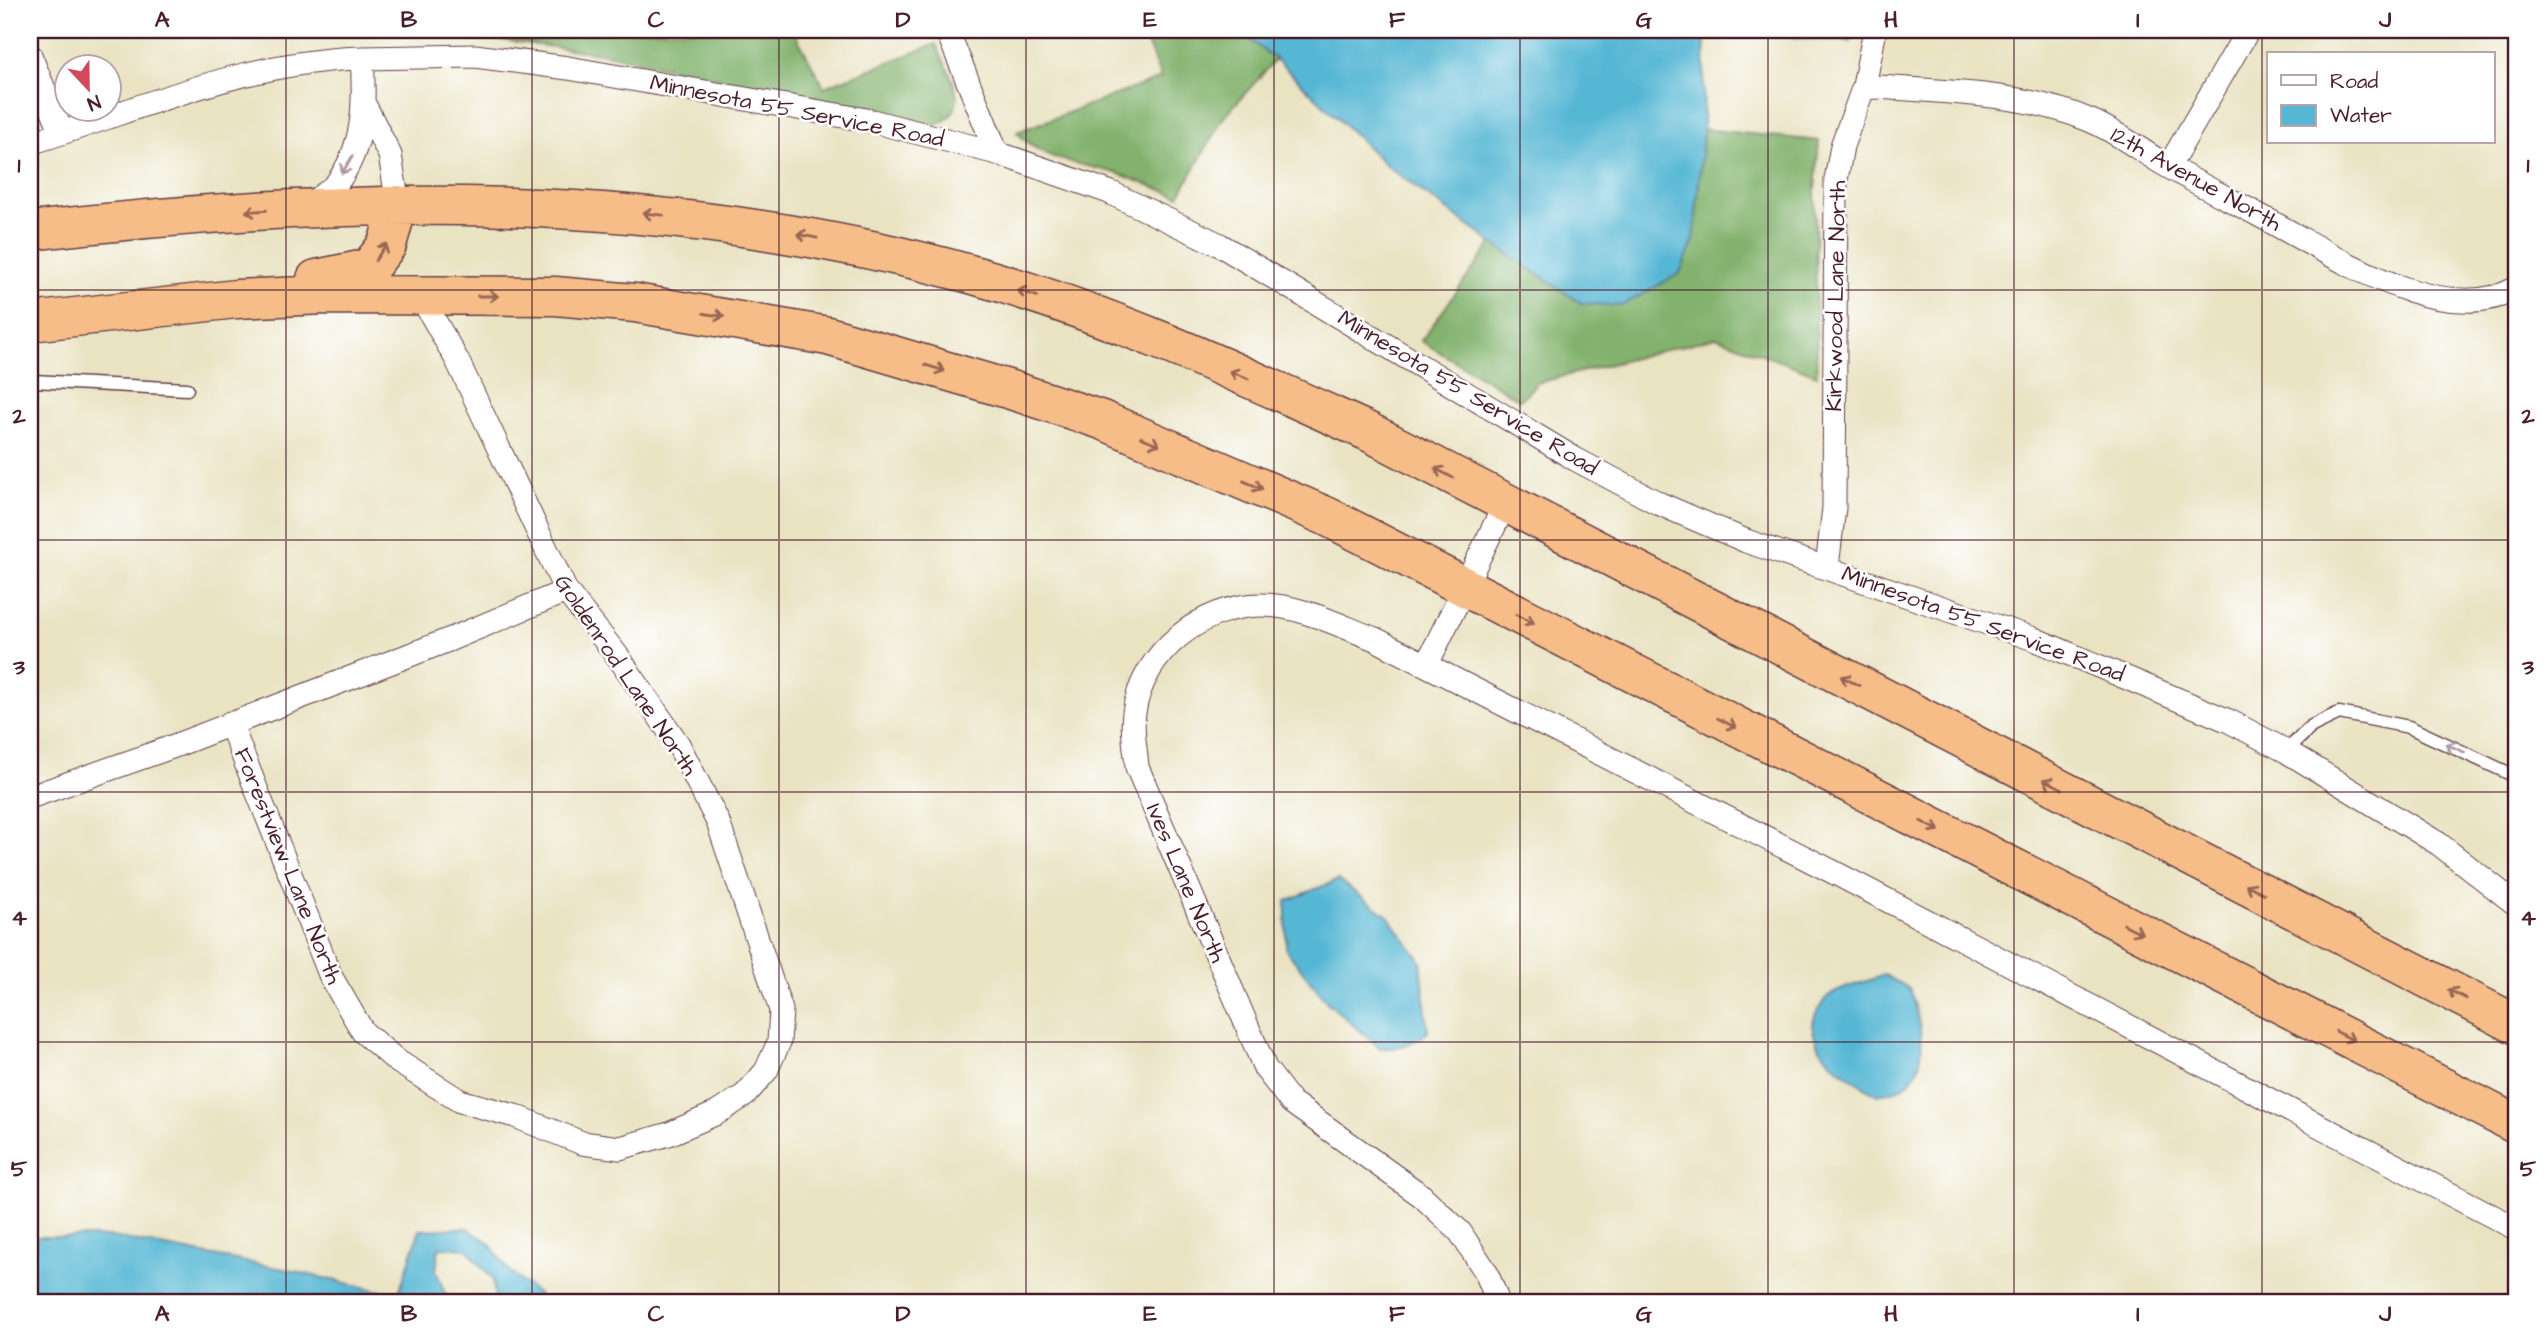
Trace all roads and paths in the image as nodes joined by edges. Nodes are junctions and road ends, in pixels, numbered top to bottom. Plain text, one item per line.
1 (947, 30) edge
2 (1875, 30) edge
3 (2248, 30) edge
4 (30, 55) edge
5 (362, 58) junction
6 (1864, 86) junction
7 (365, 106) junction
8 (62, 133) junction
9 (30, 143) edge
10 (997, 153) junction
11 (2169, 166) junction
12 (398, 205) junction
13 (304, 208) junction
14 (30, 231) edge
15 (2517, 288) edge
16 (420, 295) junction
17 (86, 316) junction
18 (30, 322) edge
19 (33, 381) dead end
20 (187, 389) dead end
21 (1505, 504) junction
22 (1826, 567) junction
23 (1464, 587) junction
24 (566, 591) junction
25 (1427, 664) junction
26 (230, 723) junction
27 (2286, 751) junction
28 (2517, 777) edge
29 (30, 797) edge
30 (2517, 905) edge
31 (2517, 1025) edge
32 (2517, 1125) edge
33 (582, 1143) joint
34 (2516, 1227) edge
35 (1498, 1302) edge

1 - 10 street
2 - 6 street, Kirkwood Lane North
3 - 11 street
4 - 8 street
5 - 7 street
5 - 8 street, Minnesota 55 Service Road
5 - 10 street, Minnesota 55 Service Road
6 - 11 street, 12th Avenue North
6 - 22 street, Kirkwood Lane North
7 - 12 street
7 -> 13 street
8 - 9 street, Minnesota 55 Service Road
10 - 22 street, Minnesota 55 Service Road
11 - 15 street, 12th Avenue North
12 - 13 highway
17 -> 12 highway
21 -> 12 highway
13 -> 14 highway
16 - 17 highway
16 -> 23 highway
16 - 24 street, Goldenrod Lane North
17 - 18 highway
19 - 20 lane
21 - 23 street
31 -> 21 highway
22 - 27 street, Minnesota 55 Service Road
23 - 25 street
23 -> 32 highway
24 - 26 street, Forestview Lane North
24 - 33 street, Goldenrod Lane North
25 - 34 street, Ives Lane North
25 - 35 street, Ives Lane North
26 - 29 street
26 - 33 street, Forestview Lane North
28 -> 27 lane
27 - 30 street, Minnesota 55 Service Road

